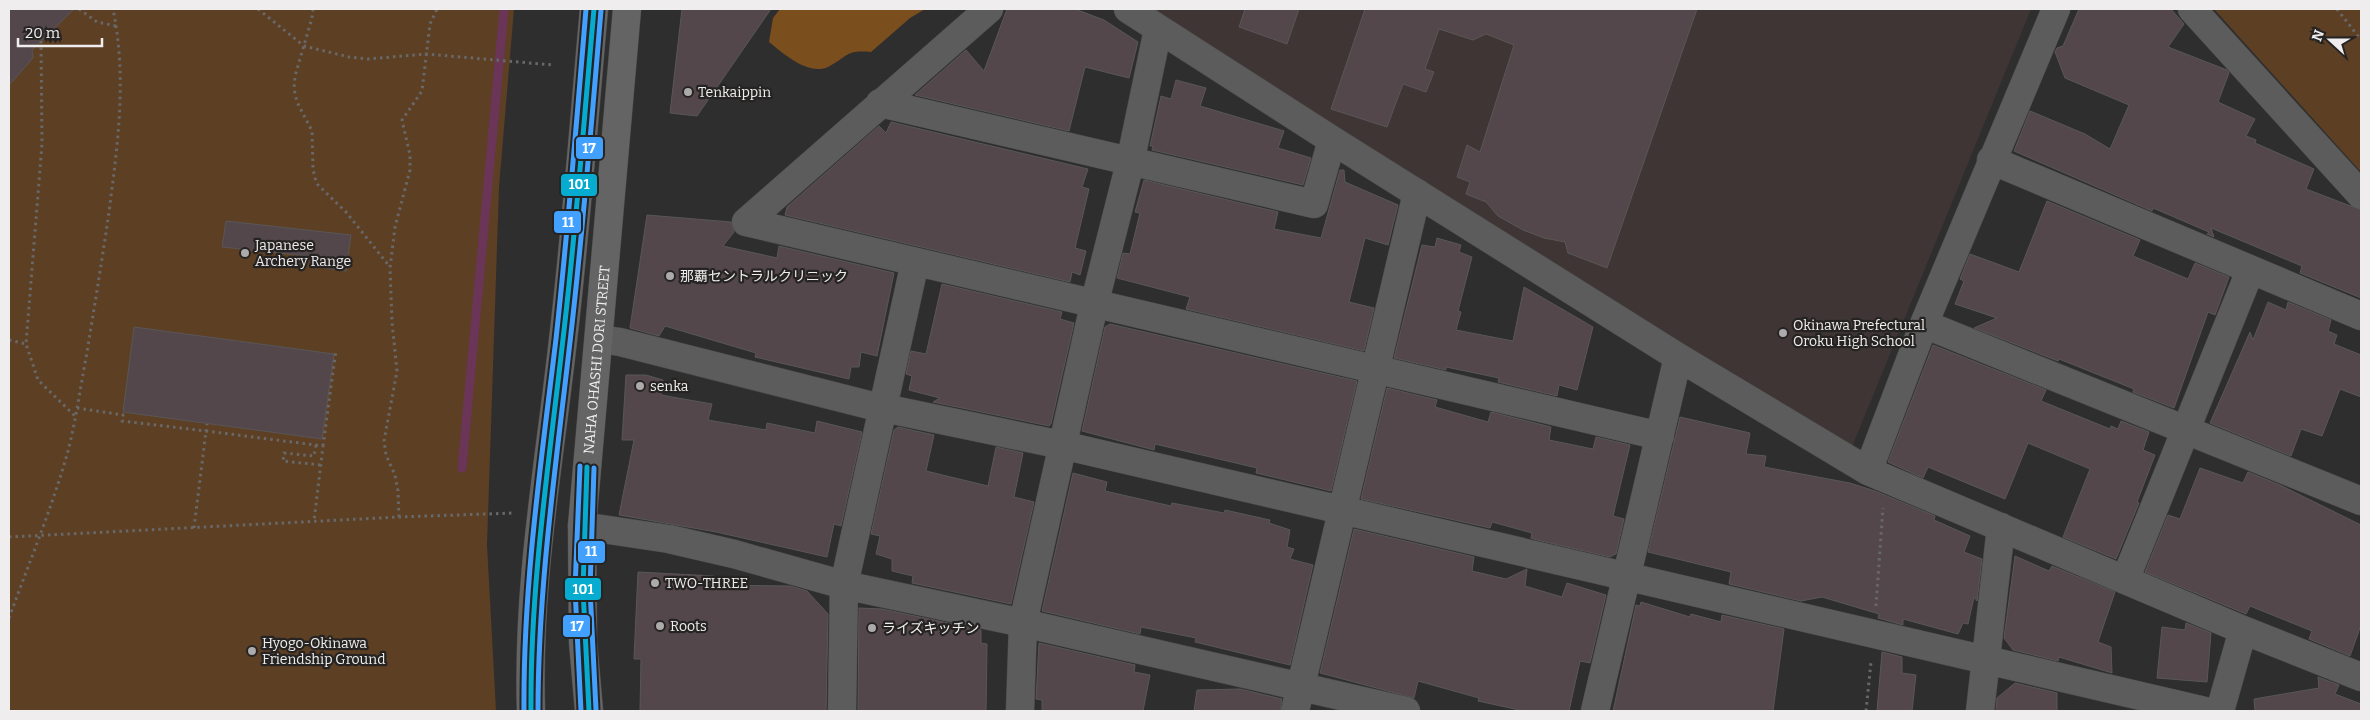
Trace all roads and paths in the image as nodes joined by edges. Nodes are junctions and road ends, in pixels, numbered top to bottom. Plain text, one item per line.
1 (79, 9) edge
2 (113, 9) edge
3 (258, 9) edge
4 (313, 9) edge
5 (437, 9) edge
6 (594, 9) edge
7 (627, 9) edge
8 (989, 9) edge
9 (1128, 9) edge
10 (2056, 9) edge
11 (2192, 9) edge
12 (2336, 9) edge
13 (116, 26) junction
14 (1158, 29) junction
15 (2361, 40) edge
16 (41, 41) dead end
17 (304, 46) junction
18 (426, 54) junction
19 (553, 65) dead end
20 (880, 104) junction
21 (1332, 140) junction
22 (1991, 160) junction
23 (1130, 162) junction
24 (1417, 193) junction
25 (2361, 195) edge
26 (915, 262) junction
27 (390, 268) junction
28 (2250, 271) junction
29 (1094, 304) junction
30 (2361, 316) edge
31 (1924, 324) junction
32 (600, 339) junction
33 (9, 340) edge
34 (26, 344) junction
35 (336, 350) dead end
36 (1678, 357) junction
37 (1374, 370) junction
38 (77, 408) junction
39 (882, 408) junction
40 (75, 416) junction
41 (207, 424) dead end
42 (2185, 429) junction
43 (206, 431) junction
44 (1660, 436) junction
45 (316, 445) junction
46 (1062, 445) junction
47 (323, 446) junction
48 (321, 466) junction
49 (1879, 476) junction
50 (2361, 501) edge
51 (1341, 512) junction
52 (518, 513) dead end
53 (399, 517) junction
54 (314, 521) junction
55 (582, 526) junction
56 (194, 528) junction
57 (2000, 528) junction
58 (39, 536) junction
59 (9, 537) edge
60 (1626, 576) junction
61 (2125, 580) junction
62 (844, 585) junction
63 (9, 618) edge
64 (1023, 624) junction
65 (2243, 630) junction
66 (1873, 633) junction
67 (1986, 661) junction
68 (2361, 677) edge
69 (1298, 699) edge
70 (532, 711) edge
71 (589, 711) edge
72 (842, 711) edge
73 (1020, 711) edge
74 (1406, 711) edge
75 (1596, 711) edge
76 (1866, 711) edge
77 (1980, 711) edge
78 (2206, 711) edge
79 (2220, 711) edge

1 - 13 path
2 - 13 path
3 - 17 path
4 - 17 path
5 - 18 path
6 - 70 main road
7 - 32 main road, NAHA OHASHI DORI STREET
8 - 20 street
9 - 14 street
10 - 22 street
11 - 25 street
12 - 15 path
13 - 38 path
14 - 21 street
14 - 23 street
16 - 34 path
17 - 18 path
17 - 27 path
18 - 19 path
18 - 27 path
20 - 23 street
20 - 26 street
21 - 23 street
21 - 24 street
22 - 28 street
22 - 31 street
23 - 29 street
24 - 36 street
24 - 37 street
26 - 29 street
26 - 39 street
27 - 53 path
28 - 30 street
28 - 42 street
29 - 37 street
29 - 46 street
31 - 42 street
31 - 49 street
32 - 39 street
32 - 55 main road, NAHA OHASHI DORI STREET
33 - 34 path
34 - 40 path
35 - 47 path
36 - 44 street
36 - 49 street
37 - 44 street
37 - 51 street
38 - 40 path
38 - 43 path
39 - 46 street
39 - 62 street
40 - 58 path
41 - 43 path
42 - 50 street
42 - 61 street
43 - 45 path
43 - 56 path
44 - 60 street
45 - 47 path
45 - 48 path
46 - 51 street
46 - 64 street
47 - 48 path
48 - 54 path
49 - 57 street
49 - 66 path
51 - 60 street
51 - 69 street
52 - 53 path
53 - 54 path
54 - 56 path
55 - 62 street
55 - 71 main road, NAHA OHASHI DORI STREET
56 - 58 path
57 - 61 street
57 - 67 street
58 - 59 path
58 - 63 path
60 - 66 street
60 - 75 street
61 - 65 street
62 - 64 street
62 - 72 street
64 - 69 street
64 - 73 street
65 - 68 street
65 - 79 street
66 - 67 street
66 - 76 path
67 - 77 street
67 - 78 street
69 - 74 street

